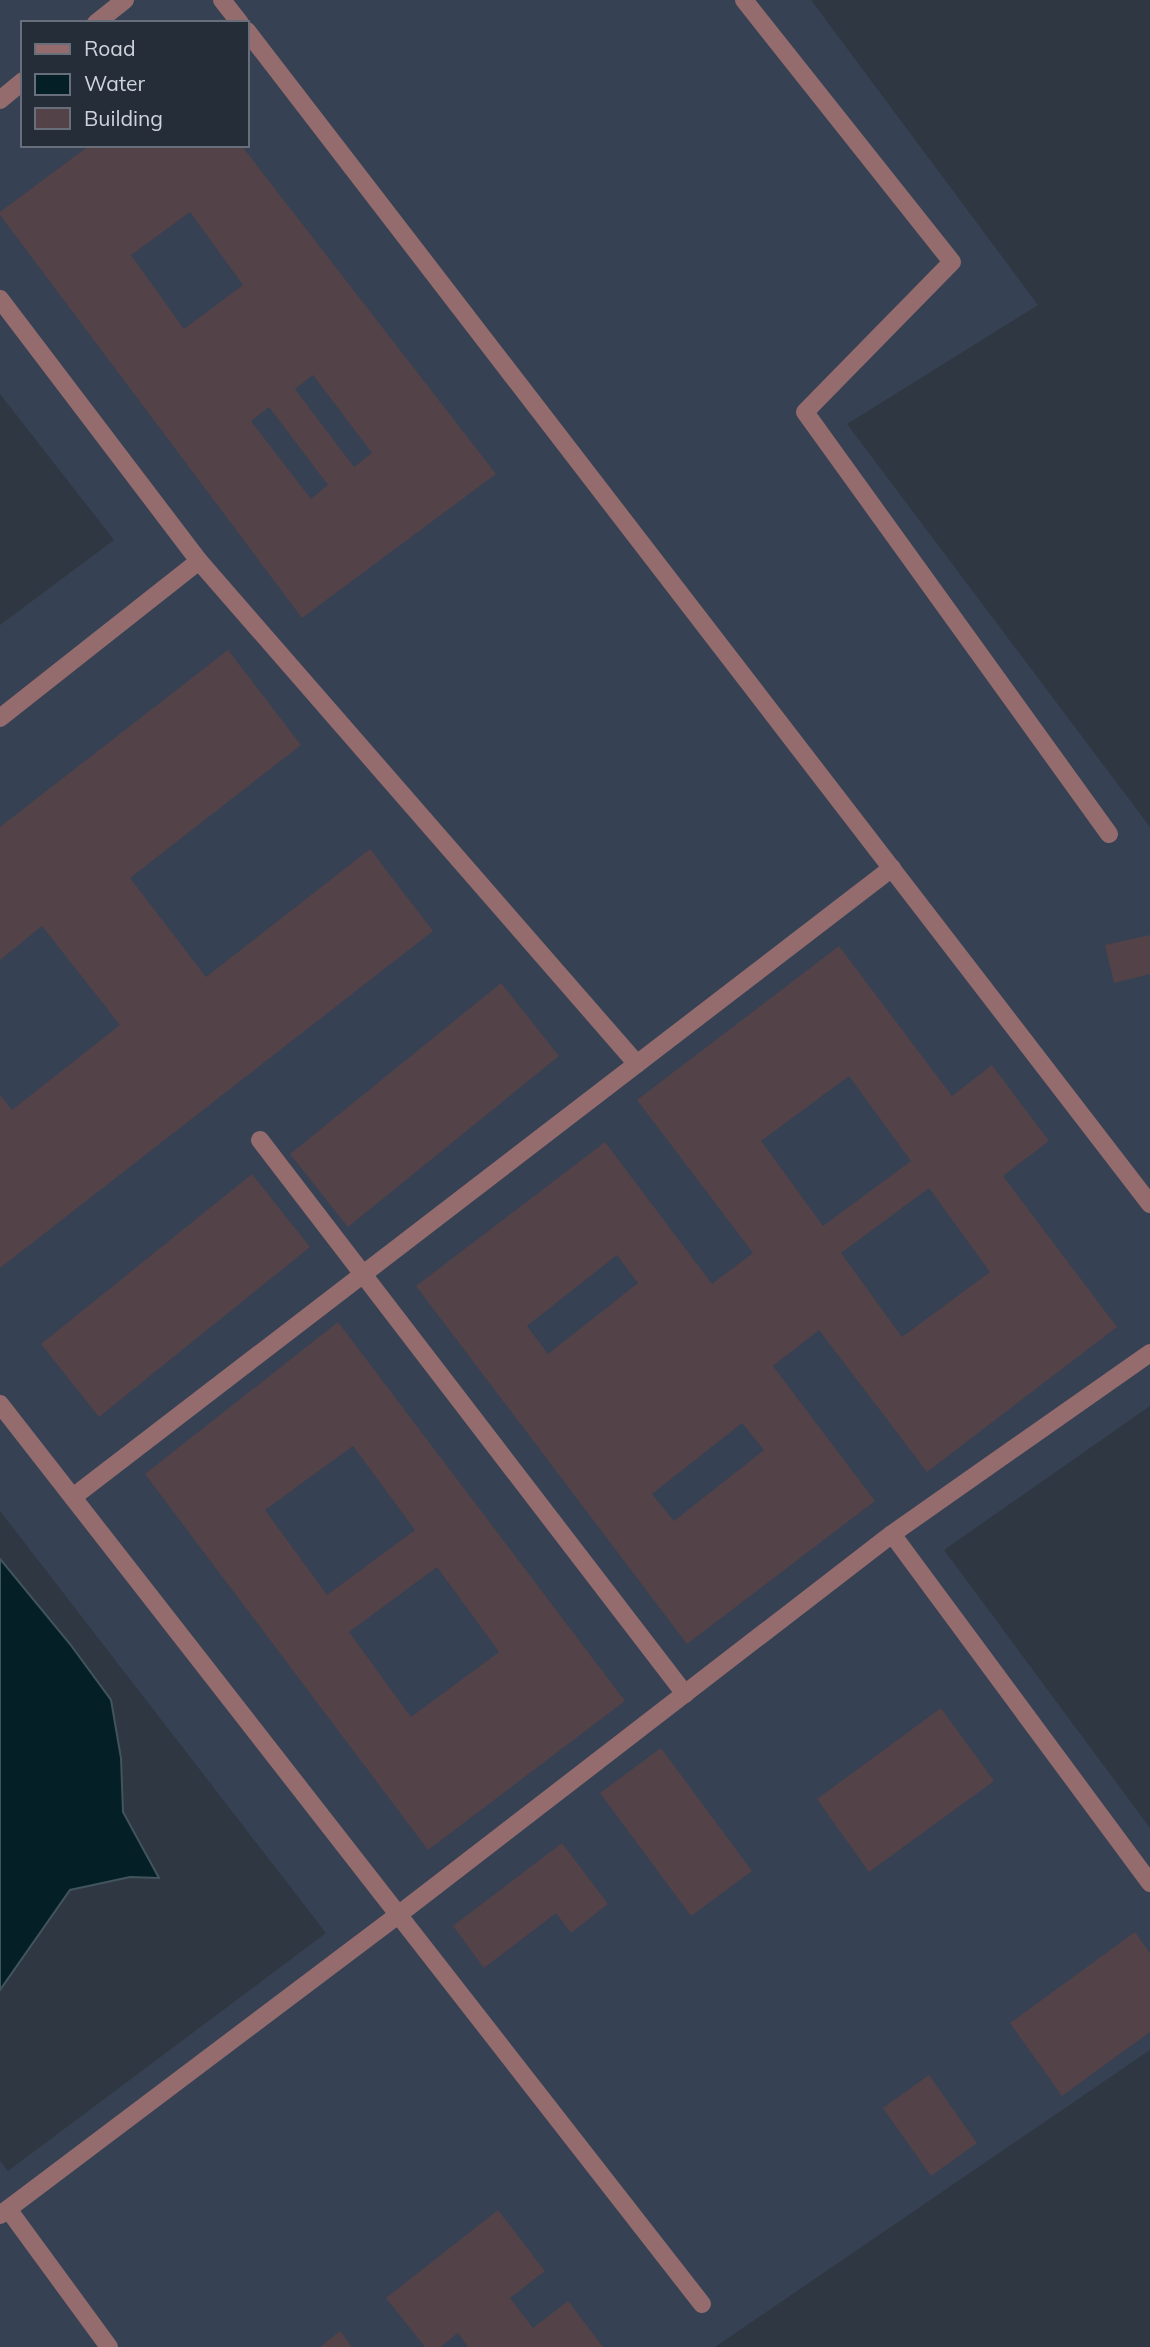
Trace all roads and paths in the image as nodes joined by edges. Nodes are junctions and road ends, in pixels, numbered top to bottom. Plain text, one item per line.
1 (125, 0) edge
2 (222, 0) edge
3 (744, 0) edge
4 (99, 21) edge
5 (238, 21) edge
6 (248, 33) edge
7 (21, 84) edge
8 (0, 100) edge
9 (0, 299) edge
10 (199, 561) junction
11 (0, 718) edge
12 (1109, 834) dead end
13 (892, 868) junction
14 (637, 1064) junction
15 (260, 1140) dead end
16 (1150, 1205) edge
17 (362, 1274) junction
18 (1150, 1353) edge
19 (0, 1404) edge
20 (73, 1497) junction
21 (892, 1534) junction
22 (685, 1694) junction
23 (1150, 1883) edge
24 (398, 1915) junction
25 (4, 2212) edge
26 (702, 2304) dead end
27 (109, 2347) edge

1 - 4 street
2 - 5 street
3 - 12 street
6 - 13 street
7 - 8 street
9 - 10 street
10 - 11 street
10 - 14 street
13 - 14 street
13 - 16 street
14 - 17 street
15 - 17 street
17 - 20 street
17 - 22 street
18 - 21 street
19 - 20 street
20 - 24 street
21 - 22 street
21 - 23 street
22 - 24 street
24 - 25 street
24 - 26 street
25 - 27 street

